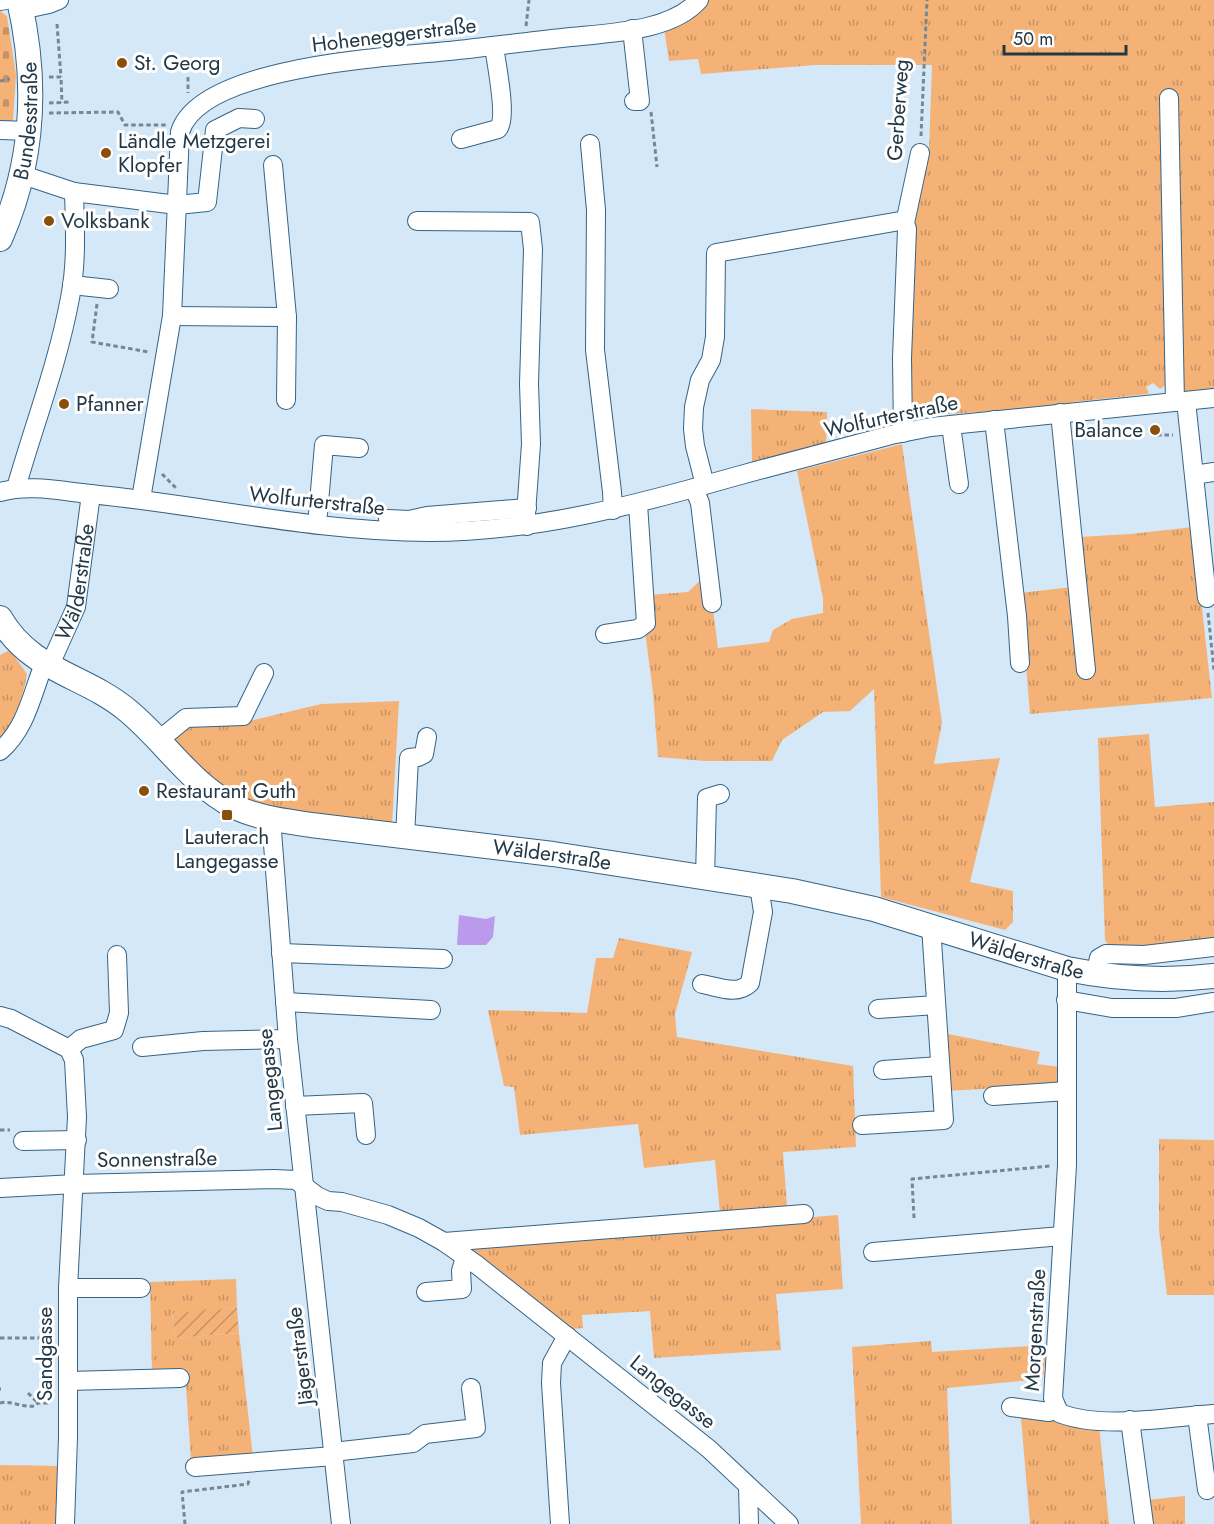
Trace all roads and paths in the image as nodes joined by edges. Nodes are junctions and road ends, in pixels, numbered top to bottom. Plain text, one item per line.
1 (58, 0) edge
2 (530, 0) edge
3 (699, 0) edge
4 (927, 0) edge
5 (12, 3) edge
6 (57, 24) dead end
7 (632, 29) junction
8 (524, 42) junction
9 (494, 46) junction
10 (45, 77) dead end
11 (61, 77) junction
12 (188, 77) dead end
13 (15, 79) dead end
14 (0, 81) edge
15 (188, 94) dead end
16 (1169, 98) dead end
17 (634, 101) dead end
18 (71, 102) dead end
19 (44, 103) dead end
20 (62, 103) junction
21 (255, 119) dead end
22 (37, 122) junction
23 (182, 125) junction
24 (0, 130) edge
25 (460, 139) dead end
26 (590, 144) dead end
27 (920, 153) joint
28 (273, 165) dead end
29 (23, 175) junction
30 (74, 192) junction
31 (177, 205) junction
32 (417, 221) dead end
33 (905, 223) junction
34 (0, 239) edge
35 (72, 285) junction
36 (104, 288) joint
37 (172, 316) junction
38 (287, 317) junction
39 (165, 356) junction
40 (1214, 398) edge
41 (286, 400) dead end
42 (1180, 402) junction
43 (1060, 413) junction
44 (994, 420) junction
45 (951, 425) junction
46 (903, 433) junction
47 (359, 448) dead end
48 (159, 471) dead end
49 (1214, 472) edge
50 (1194, 475) junction
51 (959, 484) dead end
52 (700, 487) junction
53 (8, 490) edge
54 (182, 491) dead end
55 (91, 494) junction
56 (141, 499) junction
57 (638, 504) junction
58 (613, 510) junction
59 (318, 514) junction
60 (527, 517) junction
61 (269, 519) junction
62 (1207, 540) edge
63 (1207, 598) joint
64 (712, 603) dead end
65 (0, 618) edge
66 (604, 634) dead end
67 (1020, 663) dead end
68 (46, 665) junction
69 (1086, 670) dead end
70 (1214, 670) edge
71 (264, 673) dead end
72 (427, 737) dead end
73 (158, 741) junction
74 (0, 751) edge
75 (720, 794) dead end
76 (271, 818) junction
77 (405, 837) junction
78 (705, 878) junction
79 (759, 886) junction
80 (931, 926) junction
81 (1214, 947) edge
82 (281, 953) junction
83 (117, 955) dead end
84 (443, 959) dead end
85 (1066, 969) junction
86 (1095, 975) junction
87 (1214, 976) edge
88 (702, 984) dead end
89 (1066, 1000) junction
90 (285, 1002) junction
91 (1214, 1002) edge
92 (936, 1005) junction
93 (878, 1009) dead end
94 (431, 1010) dead end
95 (0, 1016) edge
96 (288, 1039) junction
97 (142, 1047) dead end
98 (69, 1049) junction
99 (940, 1066) junction
100 (883, 1070) dead end
101 (1067, 1091) junction
102 (993, 1096) dead end
103 (295, 1106) junction
104 (862, 1125) dead end
105 (366, 1135) dead end
106 (76, 1140) junction
107 (23, 1141) dead end
108 (1067, 1165) junction
109 (303, 1183) junction
110 (75, 1184) junction
111 (0, 1188) edge
112 (804, 1214) dead end
113 (914, 1218) dead end
114 (1062, 1236) junction
115 (444, 1242) junction
116 (873, 1252) dead end
117 (465, 1257) junction
118 (68, 1288) junction
119 (141, 1288) dead end
120 (426, 1292) dead end
121 (567, 1336) junction
122 (0, 1338) edge
123 (68, 1338) junction
124 (180, 1378) dead end
125 (68, 1381) junction
126 (471, 1388) dead end
127 (28, 1393) dead end
128 (9, 1398) dead end
129 (38, 1402) junction
130 (68, 1402) junction
131 (0, 1403) edge
132 (12, 1404) junction
133 (1011, 1407) dead end
134 (1057, 1408) junction
135 (1205, 1414) edge
136 (1130, 1420) junction
137 (334, 1454) junction
138 (195, 1467) dead end
139 (251, 1476) dead end
140 (748, 1486) junction
141 (1208, 1490) dead end
142 (65, 1524) edge
143 (185, 1524) edge
144 (341, 1524) edge
145 (560, 1524) edge
146 (749, 1524) edge
147 (789, 1524) edge
148 (1144, 1524) edge

1 - 5 street
2 - 8 path
3 - 7 street, Hoheneggerstraße
4 - 27 path, Gerberweg
5 - 22 main road, Bundesstraße
6 - 11 path
7 - 8 street, Hoheneggerstraße
7 - 17 street
8 - 9 street, Hoheneggerstraße
9 - 23 street, Hoheneggerstraße
9 - 25 street
10 - 11 path
11 - 20 path
12 - 15 path
13 - 14 path
16 - 42 street
18 - 20 path
19 - 20 path
21 - 31 street
22 - 23 path
22 - 24 street
22 - 29 main road, Bundesstraße
23 - 31 street
26 - 58 street
27 - 33 street, Gerberweg
28 - 38 street
29 - 30 street
29 - 34 main road, Bundesstraße
30 - 31 street
30 - 35 street
31 - 37 street
32 - 60 street
33 - 46 street, Gerberweg
33 - 52 street
35 - 36 street
35 - 53 street
36 - 39 path
37 - 38 street
37 - 39 street
38 - 41 street
39 - 56 street
40 - 42 street, Wolfurterstraße
42 - 43 street, Wolfurterstraße
42 - 50 street
43 - 44 street, Wolfurterstraße
43 - 69 street
44 - 45 street, Wolfurterstraße
44 - 67 street
45 - 46 street, Wolfurterstraße
45 - 51 street
46 - 52 street, Wolfurterstraße
47 - 59 street
48 - 54 path
49 - 50 street
50 - 62 street
52 - 57 street, Wolfurterstraße
52 - 64 street
53 - 55 street, Wolfurterstraße
55 - 56 street, Wolfurterstraße
55 - 68 street, Wälderstraße
56 - 61 street, Wolfurterstraße
57 - 58 street, Wolfurterstraße
57 - 66 street
58 - 60 street, Wolfurterstraße
59 - 60 street
59 - 61 street
60 - 61 street, Wolfurterstraße
62 - 63 street
63 - 70 path
65 - 68 main road, Wälderstraße
68 - 73 main road, Wälderstraße
68 - 74 street
71 - 73 street
72 - 77 street
73 - 76 main road, Wälderstraße
75 - 78 street
76 - 77 main road, Wälderstraße
76 - 82 street, Langegasse
77 - 78 main road, Wälderstraße
78 - 79 main road, Wälderstraße
79 - 80 main road, Wälderstraße
79 - 88 street
80 - 85 main road, Wälderstraße
80 - 92 street
81 - 86 street, Wälderstraße
82 - 84 street
82 - 90 street, Langegasse
83 - 98 street
85 - 86 main road, Wälderstraße
85 - 89 street, Morgenstraße
86 - 87 main road, Wälderstraße
89 - 91 street, Wälderstraße
89 - 101 street, Morgenstraße
90 - 94 street
90 - 96 street, Langegasse
92 - 93 street
92 - 99 street
95 - 98 street
96 - 97 street
96 - 103 street, Langegasse
98 - 106 street, Sonnenstraße
99 - 100 street
99 - 104 street
101 - 102 street
101 - 108 street, Morgenstraße
103 - 105 street
103 - 109 street, Langegasse
106 - 107 street
106 - 110 street, Sonnenstraße
108 - 113 path
108 - 114 street, Morgenstraße
109 - 110 street, Sonnenstraße
109 - 115 street, Langegasse
109 - 137 street, Jägerstraße
110 - 111 street
110 - 118 street, Sandgasse
112 - 115 street
114 - 116 street, Morgenstraße
114 - 134 street, Morgenstraße
115 - 117 street, Langegasse
117 - 120 street
117 - 121 street, Langegasse
118 - 119 street
118 - 123 street, Sandgasse
121 - 140 street, Langegasse
121 - 145 street
122 - 123 path
123 - 125 street, Sandgasse
124 - 125 street
125 - 130 street, Sandgasse
126 - 137 street
127 - 129 path
128 - 132 path
129 - 130 path
129 - 132 path
130 - 142 street, Sandgasse
131 - 132 path
133 - 134 street
134 - 136 street, Morgenstraße
135 - 136 street, Morgenstraße
135 - 141 street
136 - 148 street
137 - 138 street
137 - 144 street, Jägerstraße
139 - 143 path
140 - 146 street
140 - 147 street, Langegasse

